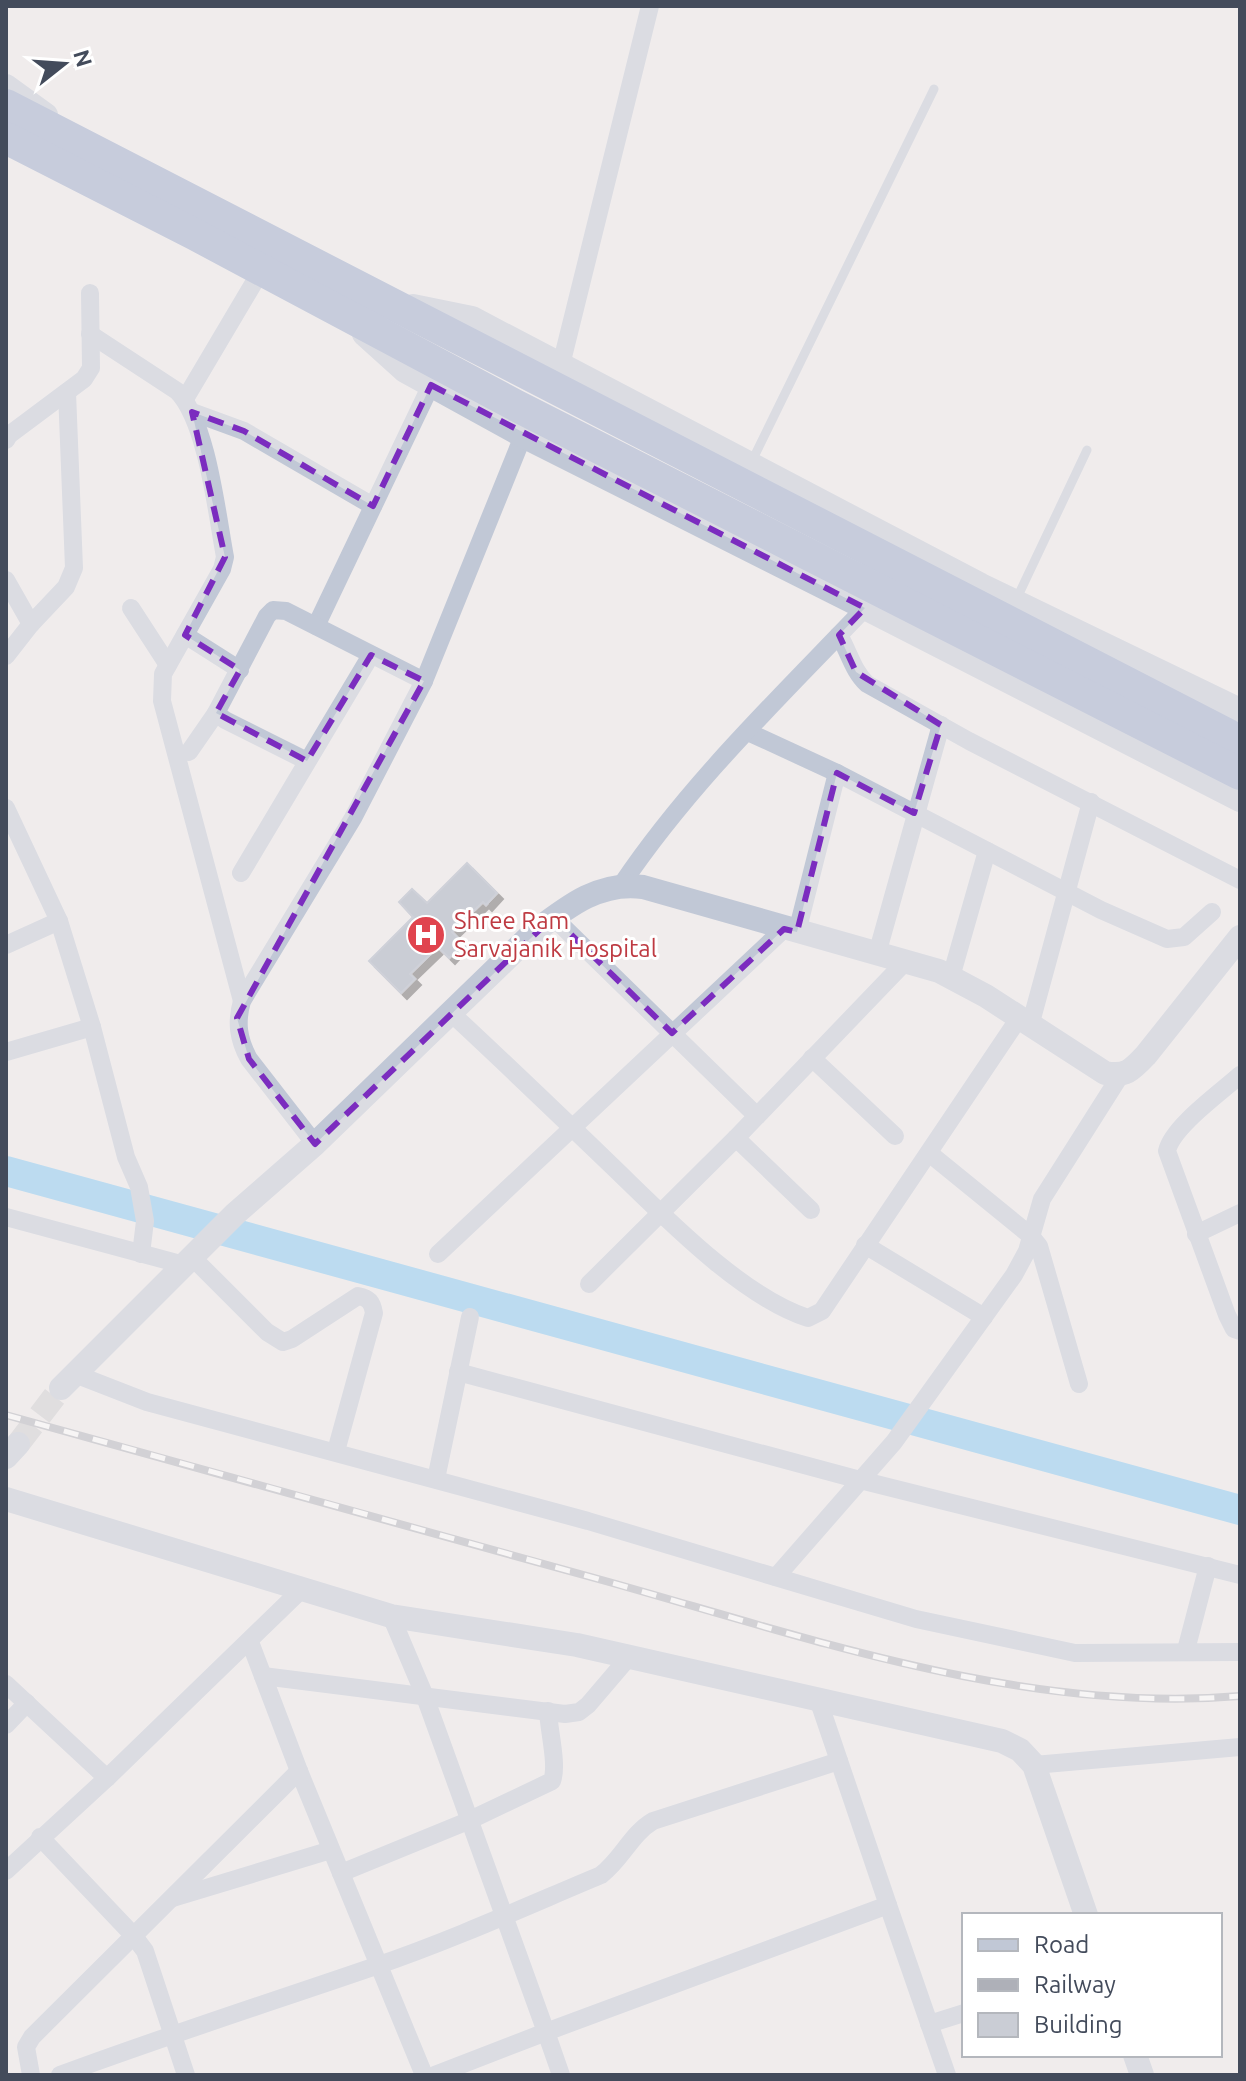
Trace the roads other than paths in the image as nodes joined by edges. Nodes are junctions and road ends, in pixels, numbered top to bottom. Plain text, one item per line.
1 (650, 6) edge
2 (6, 86) edge
3 (934, 89) dead end
4 (6, 105) edge
5 (6, 138) edge
6 (85, 146) junction
7 (6, 148) edge
8 (53, 162) junction
9 (138, 189) junction
10 (184, 213) junction
11 (262, 269) junction
12 (90, 293) dead end
13 (379, 298) junction
14 (90, 334) junction
15 (445, 364) junction
16 (561, 365) junction
17 (67, 392) junction
18 (188, 406) junction
19 (523, 436) junction
20 (6, 440) edge
21 (1087, 450) dead end
22 (751, 464) junction
23 (373, 506) junction
24 (6, 580) edge
25 (1015, 601) junction
26 (131, 608) dead end
27 (865, 608) junction
28 (31, 624) junction
29 (316, 626) junction
30 (185, 635) junction
31 (839, 635) junction
32 (371, 655) junction
33 (6, 656) edge
34 (168, 665) junction
35 (240, 670) junction
36 (424, 681) junction
37 (1240, 710) edge
38 (216, 713) junction
39 (941, 725) junction
40 (748, 732) junction
41 (1240, 741) edge
42 (189, 752) dead end
43 (307, 761) junction
44 (837, 773) junction
45 (1240, 774) edge
46 (1240, 800) edge
47 (1091, 802) junction
48 (6, 808) edge
49 (914, 813) junction
50 (987, 851) junction
51 (241, 873) dead end
52 (1240, 880) edge
53 (622, 884) junction
54 (1065, 891) junction
55 (1212, 912) dead end
56 (553, 917) junction
57 (59, 921) junction
58 (790, 930) junction
59 (1240, 937) edge
60 (6, 945) edge
61 (877, 954) junction
62 (906, 961) junction
63 (1232, 963) edge
64 (951, 977) junction
65 (242, 1001) junction
66 (451, 1013) junction
67 (1025, 1022) junction
68 (92, 1027) junction
69 (672, 1033) junction
70 (6, 1052) edge
71 (812, 1058) junction
72 (1240, 1075) edge
73 (1120, 1076) junction
74 (757, 1116) junction
75 (571, 1127) junction
76 (895, 1136) dead end
77 (736, 1138) junction
78 (315, 1144) junction
79 (929, 1153) junction
80 (811, 1210) dead end
81 (659, 1212) junction
82 (1240, 1213) edge
83 (6, 1217) edge
84 (1196, 1234) junction
85 (1031, 1236) junction
86 (865, 1245) junction
87 (141, 1254) junction
88 (438, 1254) dead end
89 (194, 1255) junction
90 (589, 1284) dead end
91 (470, 1317) dead end
92 (984, 1317) junction
93 (1240, 1331) edge
94 (458, 1372) junction
95 (68, 1381) joint
96 (1079, 1384) dead end
97 (336, 1451) junction
98 (436, 1479) junction
99 (860, 1480) junction
100 (6, 1499) edge
101 (1208, 1566) junction
102 (1240, 1575) edge
103 (776, 1577) junction
104 (302, 1589) junction
105 (391, 1616) junction
106 (250, 1642) junction
107 (1186, 1650) junction
108 (1240, 1652) edge
109 (629, 1657) junction
110 (263, 1676) junction
111 (6, 1684) edge
112 (424, 1694) junction
113 (818, 1699) junction
114 (27, 1703) junction
115 (548, 1711) junction
116 (6, 1725) edge
117 (1240, 1747) edge
118 (839, 1761) junction
119 (1034, 1765) junction
120 (299, 1771) junction
121 (107, 1778) junction
122 (468, 1821) junction
123 (40, 1837) junction
124 (331, 1850) junction
125 (6, 1871) edge
126 (341, 1873) junction
127 (169, 1900) junction
128 (888, 1905) junction
129 (1085, 1913) edge
130 (503, 1917) junction
131 (133, 1935) junction
132 (379, 1965) junction
133 (962, 2014) edge
134 (929, 2024) junction
135 (546, 2032) junction
136 (172, 2033) junction
137 (31, 2075) edge
138 (60, 2075) edge
139 (186, 2075) edge
140 (424, 2075) edge
141 (435, 2075) edge
142 (561, 2075) edge
143 (947, 2075) edge

1 - 16 street
2 - 6 street
3 - 22 lane
4 - 6 highway
5 - 8 highway
6 - 9 highway
7 - 8 street
8 - 9 highway
9 - 10 highway
10 - 11 highway
10 - 13 highway
11 - 15 highway
11 - 18 street
12 - 14 street
13 - 15 highway
13 - 16 street
14 - 17 street
14 - 18 street
15 - 19 street
15 - 23 street
15 - 41 highway
15 - 45 highway
16 - 22 street
17 - 20 street
17 - 28 street
18 - 23 street
18 - 30 street
19 - 27 street
19 - 36 street
21 - 25 lane
22 - 25 street
23 - 29 street
24 - 28 street
25 - 37 street
26 - 34 street
27 - 31 street
27 - 46 street
28 - 33 street
29 - 32 street
29 - 35 street
30 - 34 street
30 - 35 street
31 - 39 street
31 - 40 street
32 - 36 street
32 - 43 street
34 - 65 street
35 - 38 street
36 - 65 street
38 - 42 street
38 - 43 street
39 - 47 street
39 - 49 street
40 - 44 street
40 - 53 street
43 - 51 street
44 - 49 street
44 - 58 street
47 - 52 street
47 - 54 street
48 - 57 street
49 - 50 street
49 - 61 street
50 - 54 street
50 - 64 street
53 - 56 street
53 - 58 street
54 - 55 street
54 - 67 street
56 - 66 street
56 - 69 street
57 - 60 street
57 - 68 street
58 - 61 street
58 - 69 street
59 - 63 street
61 - 62 street
62 - 64 street
62 - 71 street
63 - 73 street
64 - 67 street
65 - 78 street
66 - 75 street
66 - 78 street
67 - 73 street
67 - 79 street
68 - 70 street
68 - 87 street
69 - 74 street
69 - 75 street
71 - 74 street
71 - 76 street
72 - 84 street
73 - 85 street
74 - 77 street
75 - 81 street
75 - 88 street
77 - 80 street
77 - 81 street
78 - 89 street
79 - 85 street
79 - 86 street
81 - 86 street
81 - 90 street
82 - 84 street
83 - 87 street
84 - 93 street
85 - 92 street
85 - 96 street
86 - 92 street
87 - 89 street
89 - 95 street
89 - 97 street
91 - 94 street
92 - 99 street
94 - 98 street
94 - 99 street
95 - 97 street
97 - 98 street
98 - 103 street
99 - 101 street
99 - 103 street
100 - 104 street
101 - 102 street
101 - 107 street
103 - 107 street
104 - 105 street
104 - 106 street
105 - 109 street
105 - 112 street
106 - 110 street
106 - 121 street
107 - 108 street
109 - 113 street
109 - 115 street
110 - 112 street
110 - 120 street
111 - 114 street
112 - 115 street
112 - 122 street
113 - 118 street
113 - 119 street
114 - 116 street
114 - 121 street
115 - 122 street
117 - 119 street
118 - 128 street
118 - 130 street
119 - 129 street
120 - 124 street
120 - 127 street
121 - 123 street
122 - 126 street
122 - 130 street
123 - 125 street
123 - 131 street
124 - 126 street
124 - 127 street
126 - 132 street
127 - 131 street
128 - 134 street
128 - 135 street
130 - 132 street
130 - 135 street
131 - 136 street
131 - 137 street
132 - 136 street
132 - 140 street
133 - 134 street
134 - 143 street
135 - 141 street
135 - 142 street
136 - 138 street
136 - 139 street

